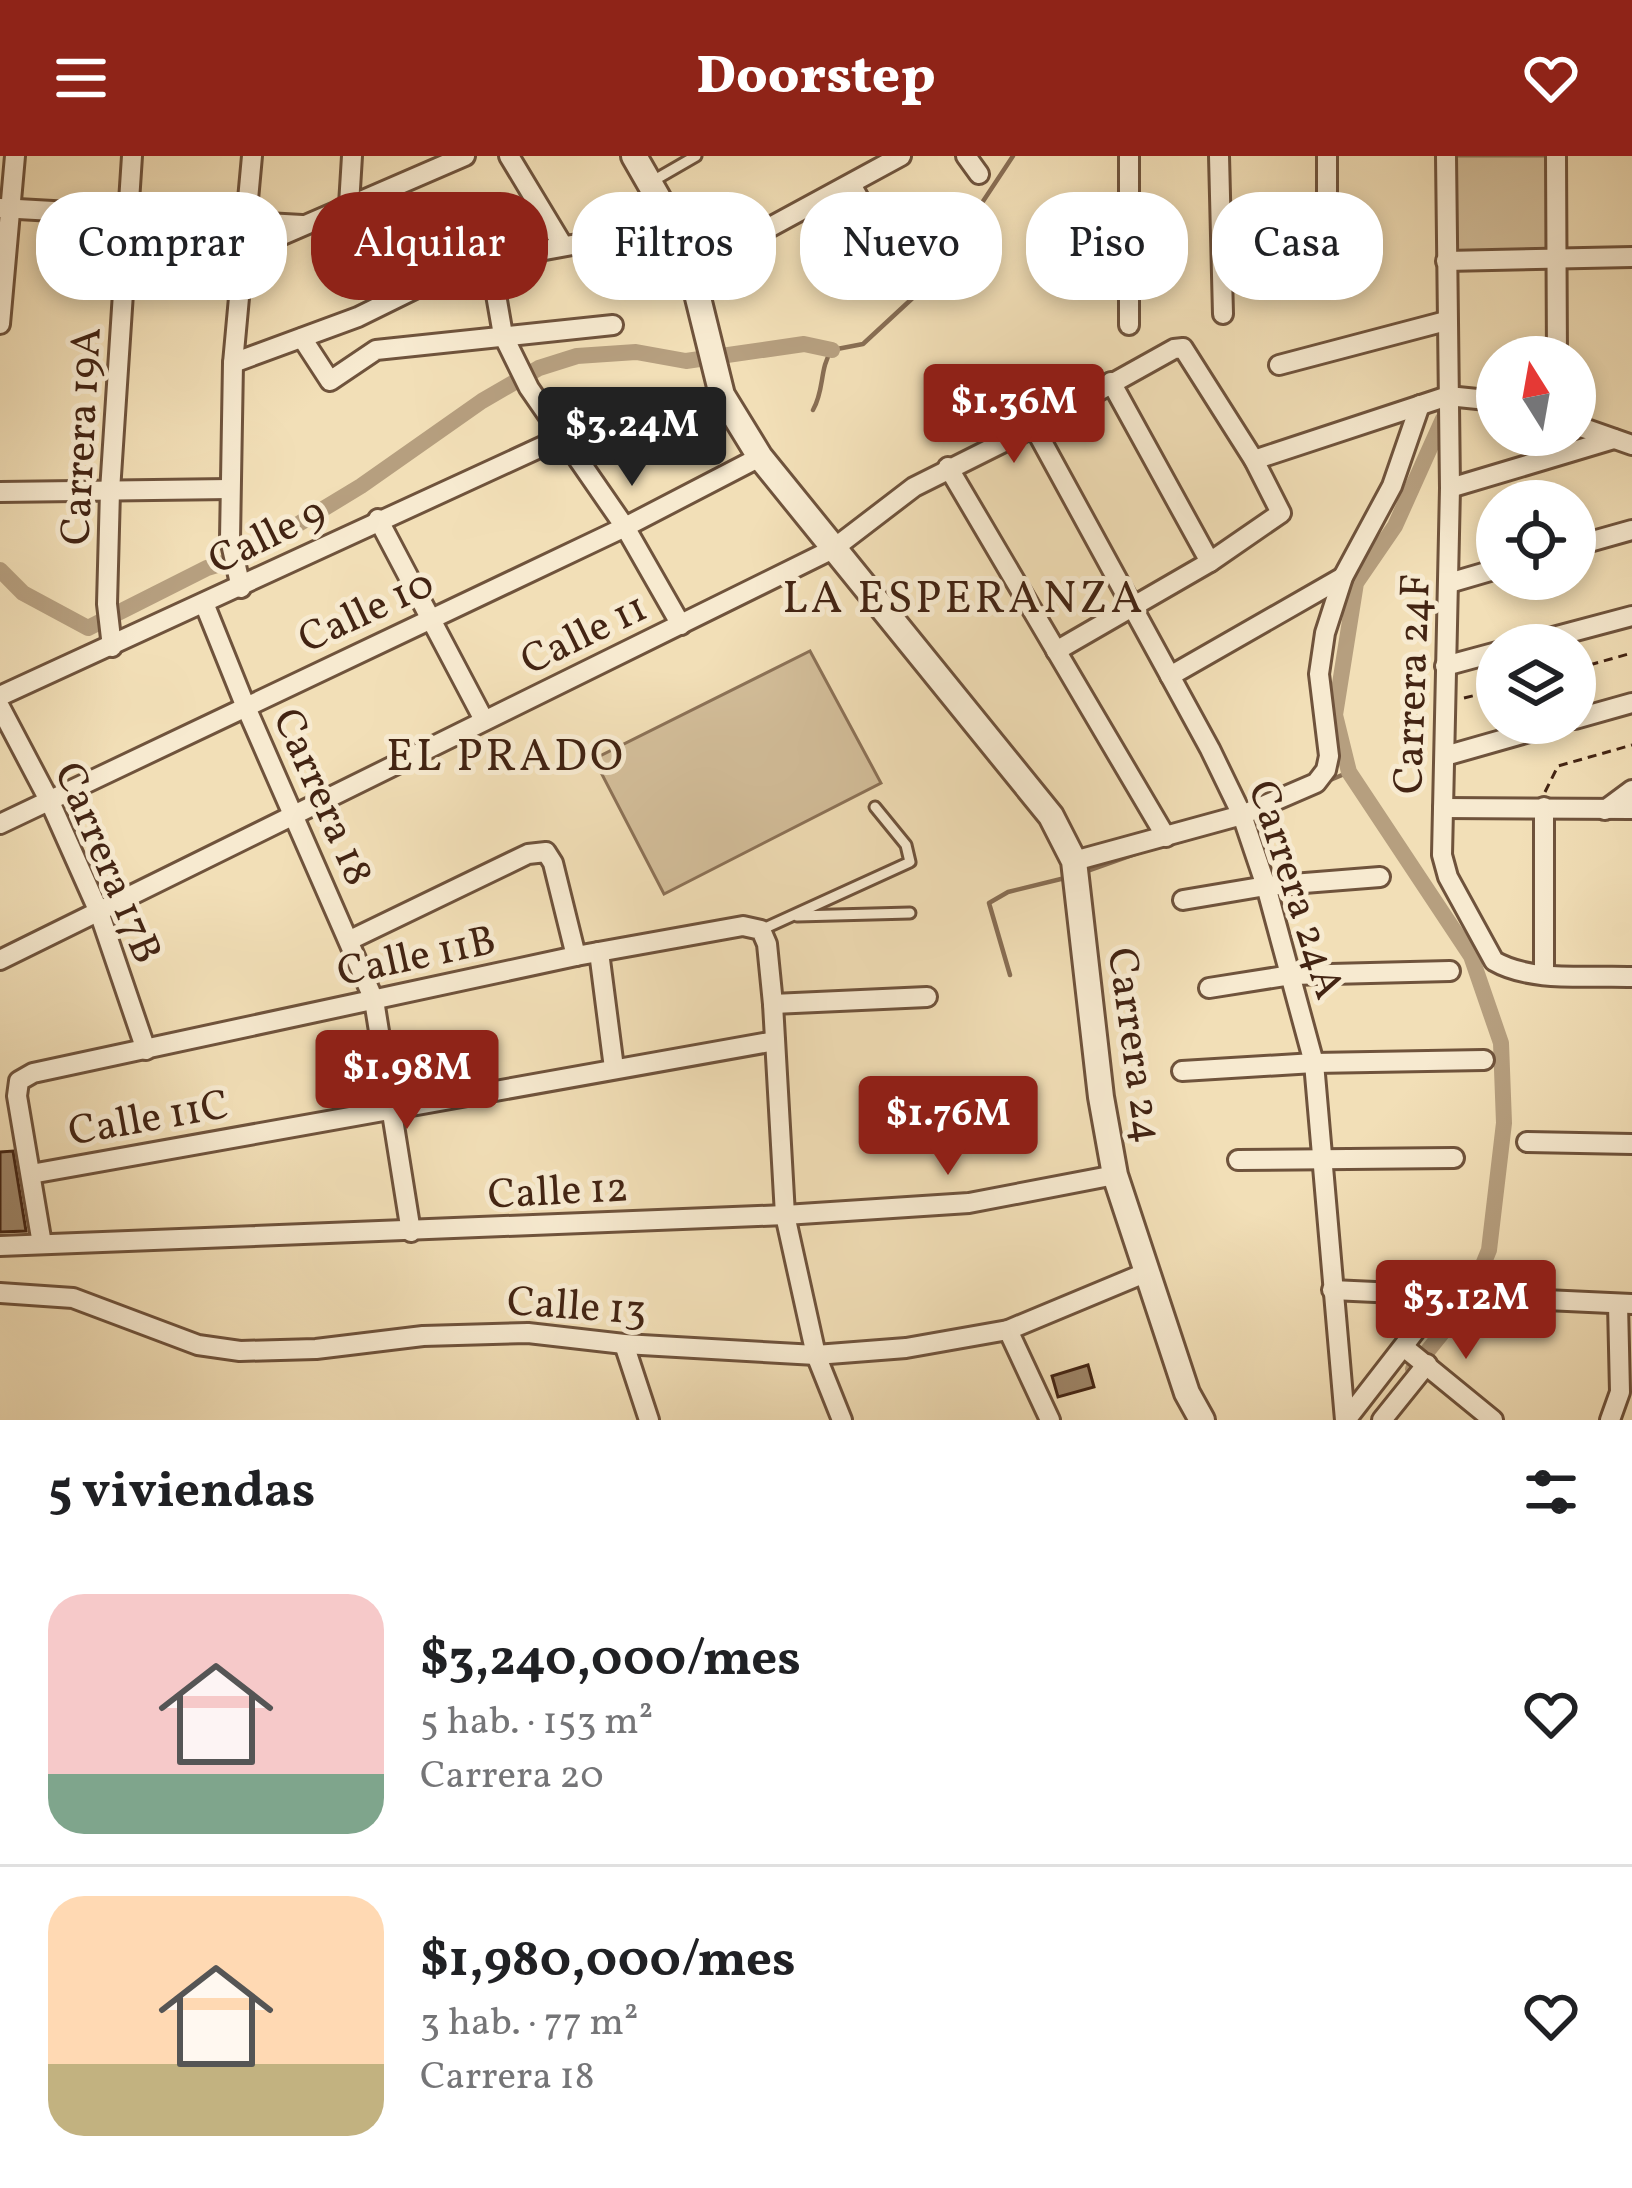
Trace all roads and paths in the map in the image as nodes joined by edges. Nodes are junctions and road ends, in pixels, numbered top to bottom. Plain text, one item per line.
1 (15, 156) edge
2 (132, 156) edge
3 (252, 156) edge
4 (352, 156) edge
5 (465, 156) edge
6 (509, 156) edge
7 (634, 156) edge
8 (696, 156) edge
9 (902, 156) edge
10 (966, 156) edge
11 (1129, 156) edge
12 (1220, 156) edge
13 (1327, 156) edge
14 (1446, 156) edge
15 (1556, 156) edge
16 (979, 173) dead end
17 (651, 182) junction
18 (851, 184) junction
19 (128, 192) edge
20 (248, 192) edge
21 (350, 192) edge
22 (380, 192) edge
23 (657, 192) edge
24 (855, 192) edge
25 (1327, 192) edge
26 (5, 208) edge
27 (36, 210) edge
28 (311, 221) edge
29 (287, 224) edge
30 (776, 224) edge
31 (302, 225) junction
32 (287, 232) edge
33 (572, 242) edge
34 (562, 244) junction
35 (548, 247) edge
36 (1632, 257) edge
37 (1557, 259) junction
38 (1446, 261) junction
39 (121, 300) edge
40 (239, 300) edge
41 (393, 300) edge
42 (496, 300) edge
43 (700, 300) edge
44 (1223, 314) dead end
45 (358, 317) junction
46 (1446, 321) junction
47 (0, 324) edge
48 (613, 325) dead end
49 (1129, 326) dead end
50 (502, 335) junction
51 (1557, 336) edge
52 (302, 338) junction
53 (376, 350) junction
54 (233, 363) junction
55 (1279, 365) dead end
56 (1111, 382) junction
57 (1448, 396) junction
58 (1476, 399) edge
59 (1420, 405) junction
60 (1034, 427) junction
61 (563, 437) junction
62 (1623, 442) edge
63 (760, 458) junction
64 (1254, 460) junction
65 (948, 467) junction
66 (1450, 488) junction
67 (230, 489) junction
68 (110, 491) junction
69 (0, 492) edge
70 (378, 519) junction
71 (625, 527) junction
72 (1632, 530) edge
73 (1596, 540) edge
74 (833, 549) junction
75 (1210, 562) junction
76 (1476, 575) edge
77 (1342, 577) junction
78 (1449, 583) junction
79 (241, 587) junction
80 (204, 603) junction
81 (1131, 608) junction
82 (1632, 616) edge
83 (431, 617) junction
84 (681, 625) junction
85 (1596, 626) edge
86 (110, 638) junction
87 (1056, 651) junction
88 (1632, 653) edge
89 (1476, 658) edge
90 (1596, 663) edge
91 (1445, 666) junction
92 (1170, 676) junction
93 (0, 696) edge
94 (1476, 696) edge
95 (1632, 703) edge
96 (1445, 704) junction
97 (245, 706) junction
98 (0, 707) edge
99 (1596, 713) edge
100 (484, 720) junction
101 (1487, 744) edge
102 (1632, 745) edge
103 (1445, 756) junction
104 (1632, 790) edge
105 (50, 802) junction
106 (875, 807) dead end
107 (1544, 807) junction
108 (1442, 808) junction
109 (1632, 809) edge
110 (1605, 810) junction
111 (294, 813) junction
112 (1242, 815) junction
113 (0, 824) edge
114 (1166, 837) junction
115 (1076, 874) junction
116 (1380, 877) dead end
117 (1266, 886) junction
118 (1183, 900) dead end
119 (99, 912) junction
120 (910, 913) dead end
121 (791, 916) junction
122 (761, 930) junction
123 (350, 940) junction
124 (599, 952) junction
125 (576, 956) junction
126 (0, 960) edge
127 (1450, 971) dead end
128 (1544, 974) junction
129 (1291, 975) junction
130 (1632, 977) edge
131 (1209, 988) dead end
132 (928, 997) dead end
133 (374, 1000) junction
134 (773, 1004) junction
135 (775, 1041) junction
136 (146, 1049) junction
137 (1484, 1060) dead end
138 (1314, 1063) junction
139 (614, 1068) junction
140 (1182, 1071) dead end
141 (393, 1108) junction
142 (1528, 1142) dead end
143 (1632, 1144) edge
144 (1321, 1158) junction
145 (1454, 1158) dead end
146 (1238, 1160) dead end
147 (31, 1174) junction
148 (1115, 1174) junction
149 (785, 1215) junction
150 (411, 1232) junction
151 (42, 1244) junction
152 (0, 1246) edge
153 (1145, 1274) junction
154 (1332, 1290) junction
155 (0, 1293) edge
156 (1443, 1294) junction
157 (1625, 1304) edge
158 (1008, 1330) junction
159 (624, 1344) junction
160 (1405, 1348) junction
161 (816, 1354) junction
162 (1427, 1364) junction
163 (1199, 1419) edge
164 (649, 1420) edge
165 (842, 1420) edge
166 (1050, 1420) edge
167 (1345, 1420) edge
168 (1382, 1420) edge
169 (1492, 1420) edge
170 (1610, 1420) edge

1 - 26 street
2 - 19 street, Carrera 19A
3 - 20 street
4 - 21 street
5 - 22 street
6 - 34 street
7 - 17 street, Carrera 24
8 - 17 lane
9 - 18 street
10 - 16 street
11 - 49 street
12 - 44 street
13 - 25 street
14 - 38 street, Carrera 24F
15 - 37 street
17 - 23 street, Carrera 24
18 - 24 street
18 - 30 street
26 - 27 street
26 - 47 street
28 - 31 street
29 - 31 street
31 - 32 street
33 - 34 street
34 - 35 street
36 - 37 street
37 - 38 street
37 - 51 street
38 - 46 street, Carrera 24F
39 - 68 street, Carrera 19A
40 - 54 street
41 - 45 street
42 - 50 street
43 - 63 street, Carrera 24
45 - 52 street
45 - 53 street
46 - 55 street
46 - 57 street, Carrera 24F
48 - 50 street
50 - 53 street
50 - 61 street
52 - 53 street
52 - 54 street
54 - 67 street
56 - 60 street, Calle 11
56 - 64 street, Calle 11
56 - 75 street
57 - 58 street
57 - 59 street
57 - 66 street, Carrera 24F
59 - 64 street
59 - 77 street
60 - 65 street, Calle 11
60 - 81 street, Carrera 24A
61 - 70 street, Calle 9
61 - 71 street
62 - 66 street
63 - 71 street, Calle 10
63 - 74 street, Carrera 24
64 - 75 street
65 - 74 street, Calle 11
65 - 87 street
66 - 78 street, Carrera 24F
67 - 68 street
67 - 79 street
68 - 69 street
68 - 86 street, Carrera 19A
70 - 79 street, Calle 9
70 - 83 street
71 - 83 street, Calle 10
71 - 84 street
72 - 73 street
74 - 84 street, Calle 11
74 - 115 street, Carrera 24
75 - 81 street
76 - 78 street
77 - 92 street
77 - 112 street
78 - 91 street, Carrera 24F
79 - 80 street, Calle 9
80 - 86 street, Calle 9
80 - 97 street, Carrera 18
81 - 87 street
81 - 92 street, Carrera 24A
82 - 85 street
83 - 97 street, Calle 10
83 - 100 street
84 - 100 street, Calle 11
86 - 93 street, Calle 9
87 - 114 street
88 - 90 path
89 - 91 street
91 - 96 street, Carrera 24F
92 - 112 street, Carrera 24A
94 - 96 path
95 - 99 street
96 - 103 street, Carrera 24F
97 - 105 street, Calle 10
97 - 111 street, Carrera 18
98 - 105 street, Carrera 17B
100 - 111 street, Calle 11
101 - 103 street
102 - 107 path
103 - 108 street, Carrera 24F
104 - 110 street
105 - 113 street, Calle 10
105 - 119 street, Carrera 17B
106 - 121 lane
107 - 108 street
107 - 110 street
107 - 128 street
108 - 128 street, Carrera 24F
109 - 110 street
111 - 119 street, Calle 11
111 - 123 street, Carrera 18
112 - 114 street
112 - 117 street, Carrera 24A
114 - 115 street
115 - 148 street, Carrera 24
116 - 117 street
117 - 118 street
117 - 129 street, Carrera 24A
119 - 126 street, Calle 11
119 - 136 street, Carrera 17B
120 - 121 lane
121 - 122 lane
122 - 124 street, Calle 11B
122 - 134 street
123 - 125 street
123 - 133 street, Carrera 18
124 - 125 street, Calle 11B
124 - 139 street
125 - 133 street, Calle 11B
127 - 129 street
128 - 130 street
129 - 131 street
129 - 138 street, Carrera 24A
132 - 134 street
133 - 136 street, Calle 11B
133 - 141 street, Carrera 18
134 - 135 street
135 - 139 street, Calle 11C
135 - 149 street
136 - 147 street, Calle 11B
137 - 138 street
138 - 140 street
138 - 144 street, Carrera 24A
139 - 141 street, Calle 11C
141 - 147 street, Calle 11C
141 - 150 street, Carrera 18
142 - 143 street
144 - 145 street
144 - 146 street
144 - 154 street, Carrera 24A
147 - 151 street
148 - 149 street, Calle 12
148 - 153 street, Carrera 24
149 - 150 street, Calle 12
149 - 161 street
150 - 151 street, Calle 12
151 - 152 street, Calle 12
153 - 158 street, Calle 13
153 - 163 street, Carrera 24
154 - 156 street
154 - 167 street, Carrera 24A
155 - 159 street, Calle 13
156 - 157 street
156 - 160 street
157 - 170 street
158 - 161 street, Calle 13
158 - 166 street
159 - 161 street, Calle 13
159 - 164 street
160 - 162 street
160 - 167 street
161 - 165 street
162 - 168 street
162 - 169 street

